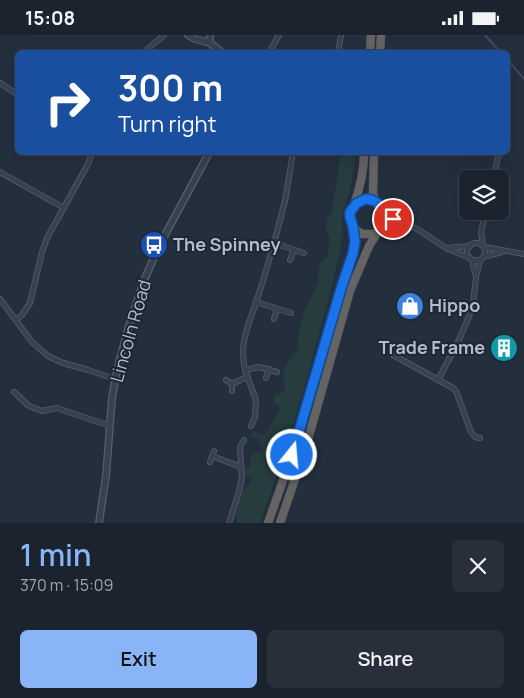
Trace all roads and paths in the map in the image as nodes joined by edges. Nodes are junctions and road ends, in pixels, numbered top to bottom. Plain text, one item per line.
1 (164, 35) edge
2 (188, 35) edge
3 (210, 35) edge
4 (279, 35) edge
5 (341, 35) edge
6 (371, 35) edge
7 (381, 35) edge
8 (210, 43) junction
9 (146, 50) edge
10 (219, 50) edge
11 (271, 50) edge
12 (338, 50) edge
13 (370, 50) edge
14 (380, 50) edge
15 (0, 83) edge
16 (15, 93) edge
17 (91, 155) edge
18 (209, 155) edge
19 (293, 155) edge
20 (364, 155) edge
21 (374, 155) edge
22 (499, 155) edge
23 (495, 170) edge
24 (0, 171) edge
25 (376, 202) junction
26 (353, 207) junction
27 (64, 208) junction
28 (384, 213) junction
29 (484, 220) edge
30 (405, 224) junction
31 (353, 227) junction
32 (380, 230) junction
33 (481, 232) junction
34 (274, 243) junction
35 (472, 244) junction
36 (483, 247) junction
37 (446, 248) junction
38 (294, 250) junction
39 (503, 251) junction
40 (304, 253) dead end
41 (524, 254) edge
42 (482, 258) junction
43 (472, 259) junction
44 (290, 260) dead end
45 (476, 277) junction
46 (0, 299) edge
47 (256, 302) junction
48 (277, 309) junction
49 (291, 313) dead end
50 (274, 319) dead end
51 (16, 320) junction
52 (393, 355) dead end
53 (245, 369) junction
54 (269, 369) junction
55 (277, 372) dead end
56 (247, 377) junction
57 (266, 378) dead end
58 (115, 379) junction
59 (226, 380) dead end
60 (438, 380) junction
61 (232, 384) junction
62 (232, 391) dead end
63 (14, 392) dead end
64 (110, 426) junction
65 (251, 427) dead end
66 (480, 438) dead end
67 (244, 441) dead end
68 (214, 451) dead end
69 (212, 456) junction
70 (210, 462) dead end
71 (242, 467) junction
72 (99, 523) edge
73 (229, 523) edge
74 (268, 523) edge
75 (280, 523) edge

1 - 9 street
2 - 8 street
3 - 8 street
4 - 11 street
5 - 12 street
6 - 13 highway
7 - 14 highway
8 - 10 street
15 - 16 street
17 - 27 street
18 - 58 street, Lincoln Road
19 - 34 street
20 - 26 highway
21 - 25 highway
22 - 23 street
24 - 27 street
25 - 26 highway
25 - 28 highway
26 - 31 highway
27 - 51 street
28 - 30 street
28 - 32 highway
29 - 33 street
30 - 32 street
30 - 37 street
31 - 32 highway
31 - 74 highway
32 - 75 highway
33 - 35 street
33 - 36 street
34 - 38 street
34 - 47 street
35 - 36 street
35 - 37 street
35 - 43 street
36 - 39 street
36 - 42 street
37 - 43 street
38 - 40 street
38 - 44 street
39 - 41 street
39 - 42 street
42 - 43 street
42 - 45 street
43 - 45 street
45 - 60 street
46 - 51 street
47 - 48 street
47 - 53 street
48 - 49 street
48 - 50 street
51 - 58 street
52 - 60 street
53 - 54 street
53 - 56 street
54 - 55 street
54 - 57 street
56 - 61 street
56 - 65 street
58 - 64 street, Lincoln Road
59 - 61 street
60 - 66 street
61 - 62 street
63 - 64 street
64 - 72 street, Lincoln Road
67 - 71 street
68 - 69 street
69 - 70 street
69 - 71 street
71 - 73 street

